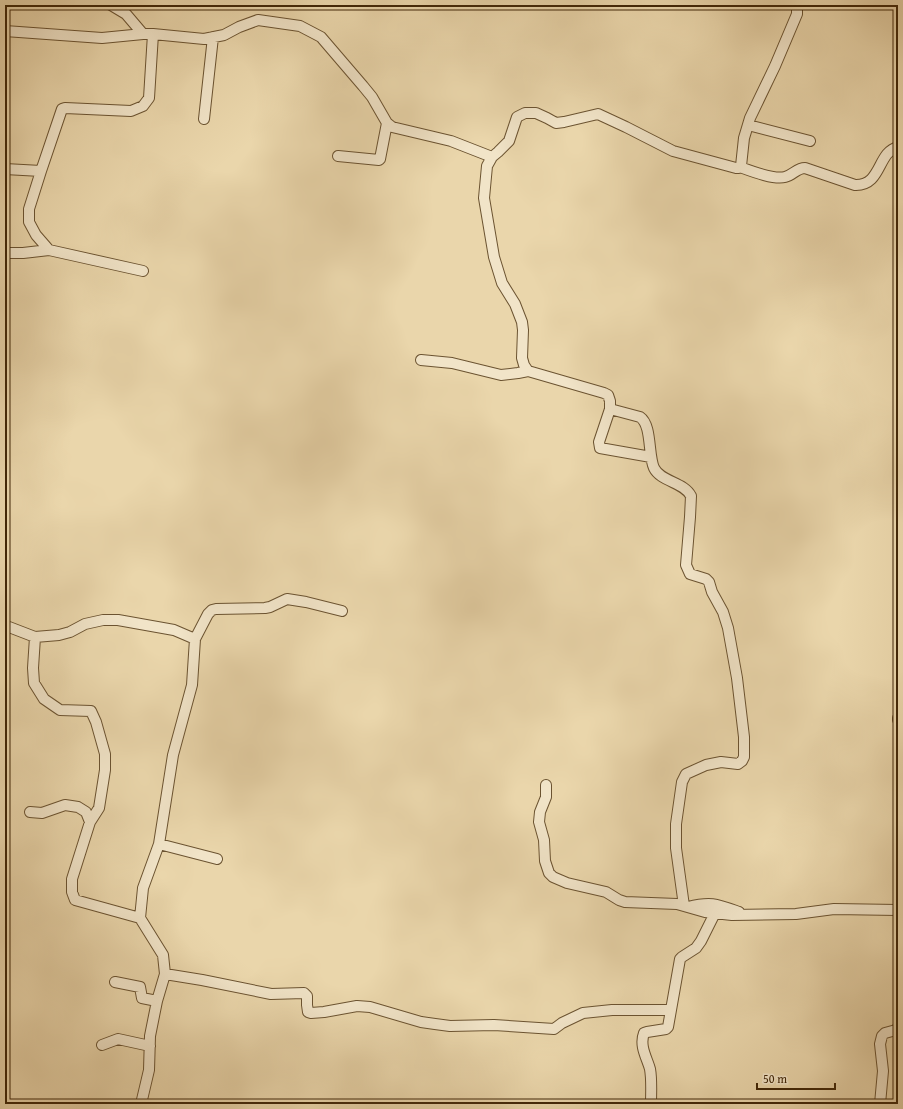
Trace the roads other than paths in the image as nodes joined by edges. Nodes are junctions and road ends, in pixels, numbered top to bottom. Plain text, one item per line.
1 (111, 5) edge
2 (797, 5) edge
3 (5, 31) edge
4 (148, 34) junction
5 (213, 37) junction
6 (204, 119) dead end
7 (387, 123) junction
8 (748, 125) junction
9 (810, 141) dead end
10 (898, 147) edge
11 (338, 156) dead end
12 (492, 157) junction
13 (740, 167) junction
14 (5, 169) edge
15 (41, 171) junction
16 (49, 250) junction
17 (5, 253) edge
18 (143, 271) dead end
19 (421, 360) dead end
20 (528, 371) junction
21 (610, 409) junction
22 (651, 457) junction
23 (342, 611) dead end
24 (5, 627) edge
25 (35, 637) junction
26 (195, 638) junction
27 (546, 785) dead end
28 (30, 812) dead end
29 (90, 822) junction
30 (158, 844) junction
31 (217, 859) dead end
32 (686, 907) junction
33 (898, 910) edge
34 (715, 913) junction
35 (748, 915) junction
36 (140, 918) junction
37 (165, 974) junction
38 (116, 982) dead end
39 (158, 1001) junction
40 (671, 1010) junction
41 (898, 1027) edge
42 (102, 1045) dead end
43 (150, 1046) junction
44 (141, 1104) edge
45 (651, 1104) edge
46 (880, 1104) edge

1 - 4 street
2 - 8 street
3 - 4 street
4 - 5 street
4 - 15 street
5 - 6 street
5 - 7 street
7 - 11 street
7 - 12 street
8 - 9 street
8 - 13 street
10 - 13 street
12 - 13 street
12 - 20 street
14 - 15 street
15 - 16 street
16 - 17 street
16 - 18 street
19 - 20 street
20 - 21 street
21 - 22 street
21 - 22 street
22 - 32 street
23 - 26 street
24 - 25 street
25 - 26 street
25 - 29 street
26 - 30 street
27 - 32 street
28 - 29 street
29 - 36 street
30 - 31 street
30 - 36 street
32 - 34 street
32 - 35 street
33 - 35 street
34 - 35 street
34 - 40 street
36 - 37 street
37 - 39 street
37 - 40 street
38 - 39 street
39 - 43 street
40 - 45 street
41 - 46 street
42 - 43 street
43 - 44 street

